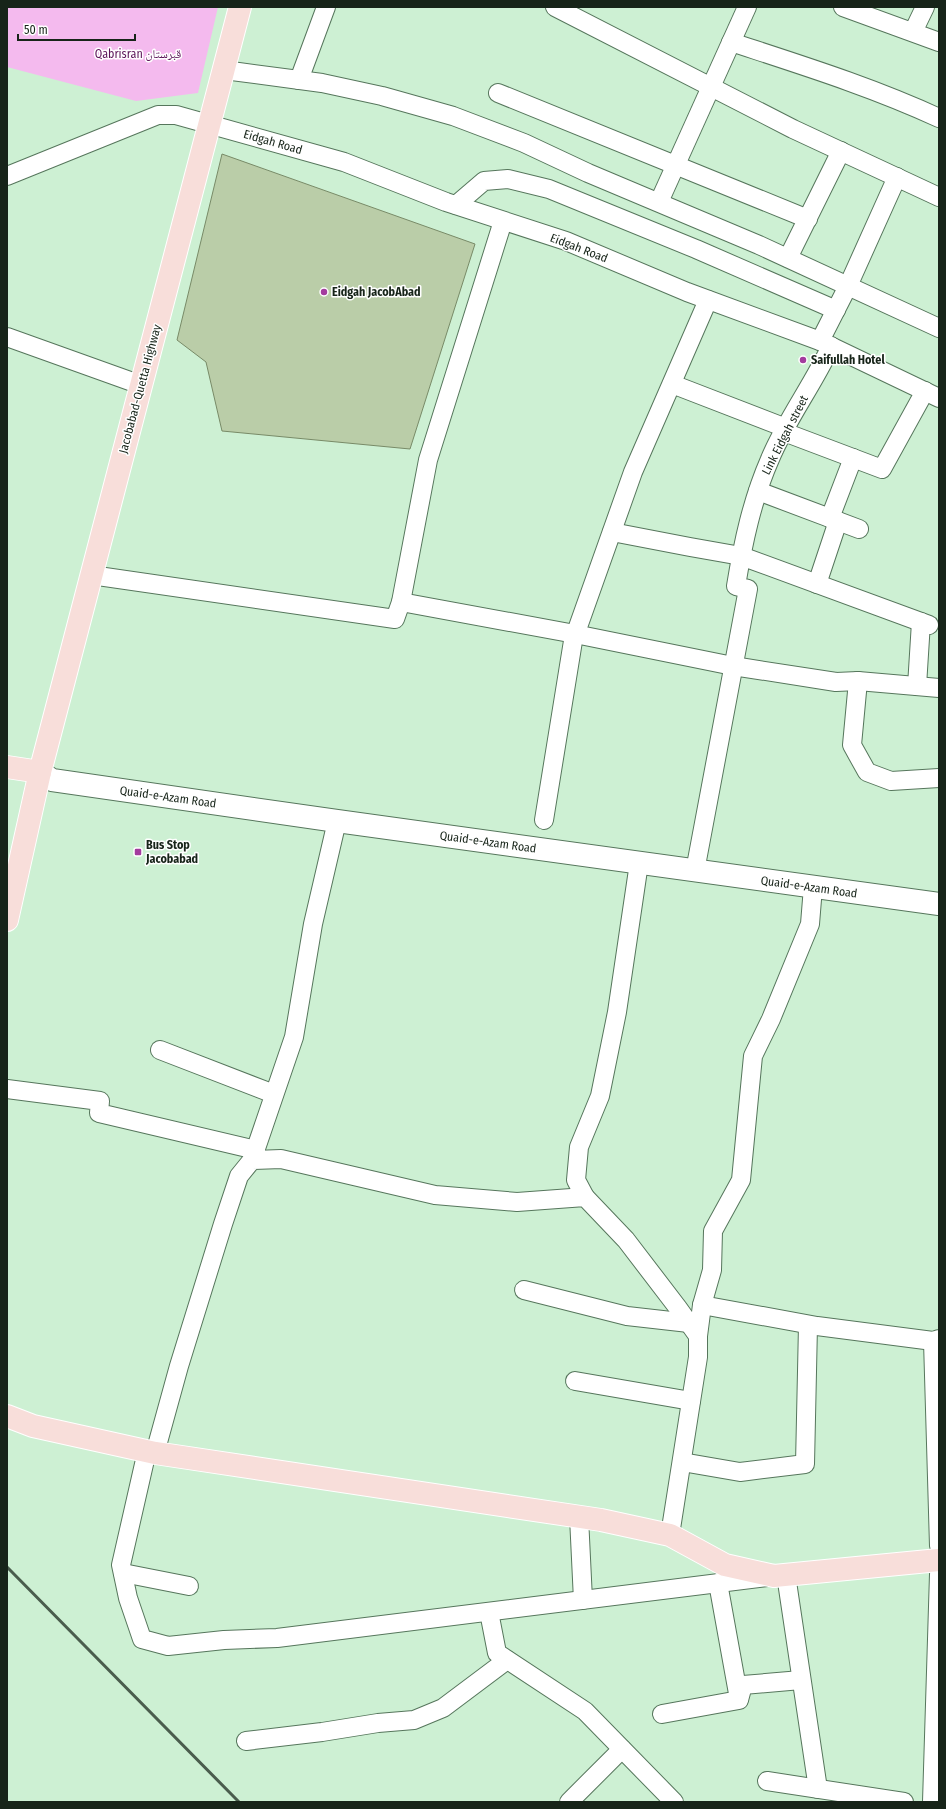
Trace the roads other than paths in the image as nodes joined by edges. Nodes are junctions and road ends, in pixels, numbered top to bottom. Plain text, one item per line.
1 (240, 7) edge
2 (326, 7) edge
3 (555, 7) edge
4 (747, 7) edge
5 (843, 7) edge
6 (925, 7) edge
7 (913, 32) junction
8 (731, 42) junction
9 (939, 42) edge
10 (224, 70) junction
11 (299, 80) junction
12 (710, 87) junction
13 (498, 93) dead end
14 (939, 118) edge
15 (210, 124) junction
16 (842, 152) junction
17 (676, 165) junction
18 (7, 176) edge
19 (897, 177) junction
20 (939, 197) edge
21 (659, 202) junction
22 (456, 205) junction
23 (808, 219) junction
24 (503, 221) junction
25 (788, 258) junction
26 (848, 286) junction
27 (708, 300) junction
28 (836, 310) junction
29 (939, 328) edge
30 (7, 337) edge
31 (826, 344) junction
32 (672, 384) junction
33 (141, 385) junction
34 (932, 395) edge
35 (785, 430) junction
36 (852, 458) junction
37 (758, 491) junction
38 (834, 520) junction
39 (859, 529) dead end
40 (612, 532) junction
41 (741, 556) junction
42 (92, 575) junction
43 (817, 584) junction
44 (401, 602) junction
45 (575, 634) junction
46 (733, 666) junction
47 (858, 681) junction
48 (917, 686) junction
49 (939, 688) edge
50 (7, 767) edge
51 (40, 772) junction
52 (939, 778) edge
53 (544, 820) dead end
54 (337, 821) junction
55 (639, 863) junction
56 (695, 871) junction
57 (11, 884) edge
58 (812, 887) junction
59 (939, 904) edge
60 (7, 920) edge
61 (160, 1050) dead end
62 (7, 1089) edge
63 (274, 1094) junction
64 (254, 1155) junction
65 (585, 1197) junction
66 (524, 1290) dead end
67 (702, 1305) junction
68 (808, 1325) junction
69 (693, 1330) junction
70 (936, 1340) edge
71 (575, 1381) dead end
72 (691, 1402) junction
73 (7, 1416) edge
74 (151, 1452) junction
75 (682, 1462) junction
76 (580, 1517) junction
77 (670, 1535) junction
78 (939, 1546) edge
79 (939, 1560) edge
80 (123, 1573) junction
81 (939, 1574) edge
82 (780, 1576) junction
83 (718, 1584) junction
84 (189, 1586) dead end
85 (583, 1600) junction
86 (489, 1612) junction
87 (507, 1660) junction
88 (802, 1680) junction
89 (937, 1690) edge
90 (739, 1700) junction
91 (662, 1714) dead end
92 (246, 1741) dead end
93 (936, 1744) edge
94 (622, 1749) junction
95 (767, 1781) dead end
96 (818, 1789) junction
97 (569, 1802) edge
98 (674, 1802) edge
99 (904, 1802) edge
100 (932, 1802) edge

1 - 10 main road, Jacobabad-Quetta Highway
2 - 11 street
3 - 12 street
4 - 8 street
5 - 7 street
6 - 7 street
7 - 9 street
8 - 12 street
8 - 14 street
10 - 11 street
10 - 15 main road, Jacobabad-Quetta Highway
11 - 21 street
12 - 16 street
12 - 17 street
13 - 17 street
15 - 18 street, Eidgah Road
15 - 22 street, Eidgah Road
15 - 33 main road, Jacobabad-Quetta Highway
16 - 19 street
16 - 23 street
17 - 21 street
17 - 23 street
19 - 20 street
19 - 26 street, Link Eidgah street
21 - 25 street
22 - 24 street, Eidgah Road
22 - 28 street
23 - 25 street
24 - 27 street, Eidgah Road
24 - 44 street
25 - 26 street
26 - 28 street, Link Eidgah street
26 - 29 street
27 - 31 street, Eidgah Road
27 - 32 street
28 - 31 street, Link Eidgah street
30 - 33 street
31 - 34 street, Eidgah Road
31 - 35 street, Link Eidgah street
32 - 35 street
32 - 40 street
33 - 42 main road, Jacobabad-Quetta Highway
34 - 36 street
35 - 36 street
35 - 37 street, Link Eidgah street
36 - 38 street
37 - 38 street
37 - 41 street, Link Eidgah street
38 - 39 street
38 - 43 street
40 - 41 street
40 - 45 street
41 - 43 street
41 - 46 street, Link Eidgah street
42 - 44 street
42 - 51 main road, Jacobabad-Quetta Highway
43 - 48 street
44 - 45 street
45 - 46 street
45 - 53 street
46 - 47 street
46 - 56 street
47 - 48 street
47 - 52 street
48 - 49 street
50 - 51 main road
51 - 54 street, Quaid-e-Azam Road
51 - 57 main road, Jacobabad-Quetta Highway
54 - 55 street, Quaid-e-Azam Road
54 - 63 street
55 - 56 street, Quaid-e-Azam Road
55 - 65 street
56 - 58 street, Quaid-e-Azam Road
57 - 60 main road, Jacobabad-Quetta Highway
58 - 59 street, Quaid-e-Azam Road
58 - 67 street
61 - 63 street
62 - 64 street
63 - 64 street
64 - 65 street
64 - 74 street
65 - 69 street
66 - 69 street
67 - 68 street
67 - 69 street
68 - 70 street
68 - 75 street
69 - 72 street
70 - 78 street
71 - 72 street
72 - 75 street
73 - 74 main road
74 - 76 main road
74 - 80 street
75 - 77 street
76 - 77 main road
76 - 85 street
77 - 82 main road
79 - 82 main road
80 - 84 street
80 - 86 street
81 - 89 street
82 - 83 street
82 - 88 street
83 - 85 street
83 - 90 street
85 - 86 street
86 - 87 street
87 - 92 street
87 - 94 street
88 - 90 street
88 - 96 street
89 - 93 street
90 - 91 street
93 - 100 street
94 - 97 street
94 - 98 street
95 - 96 street
96 - 99 street

